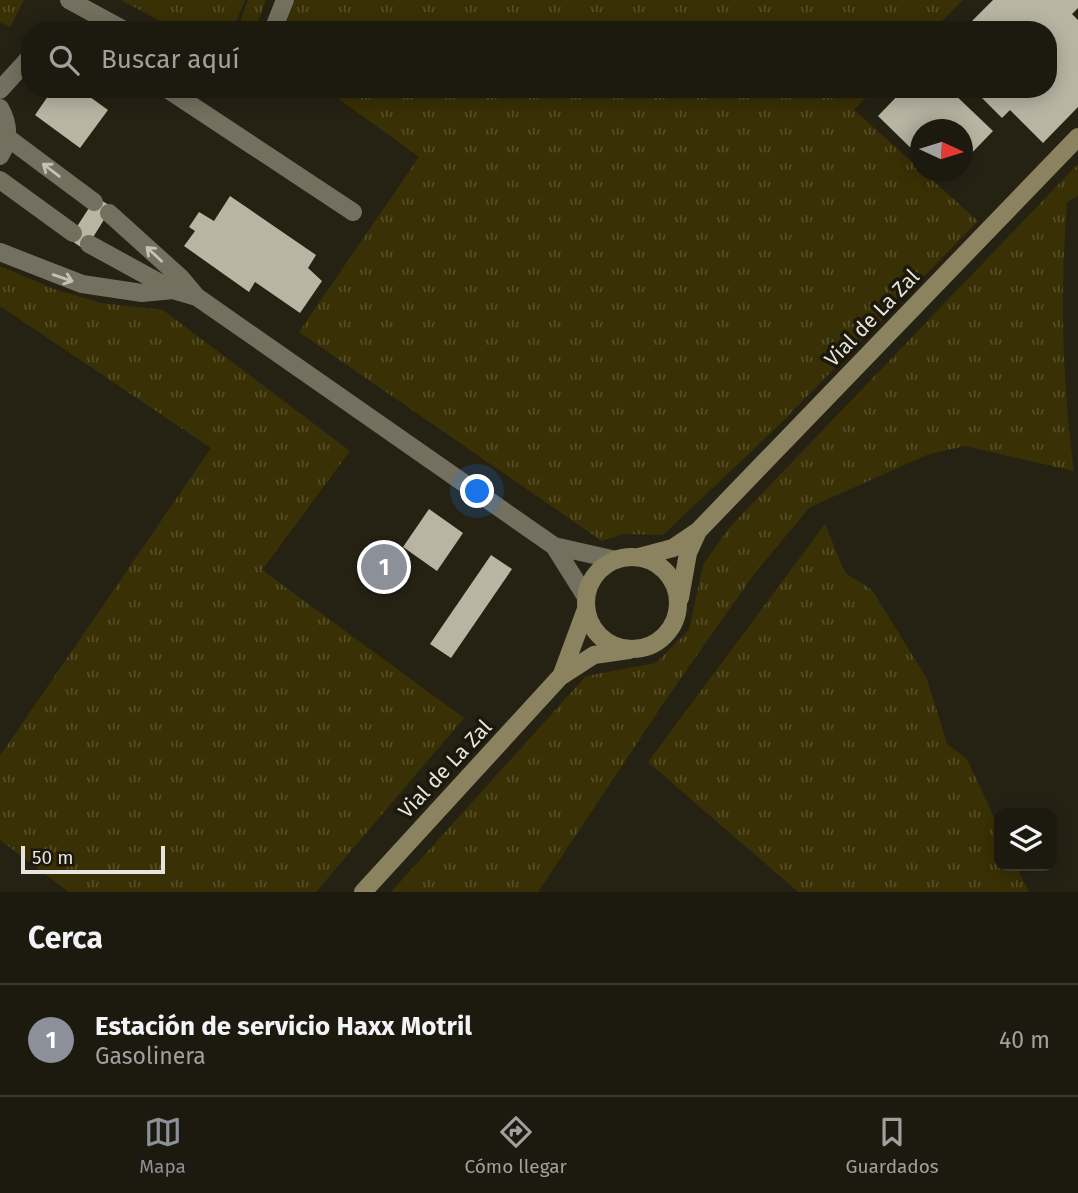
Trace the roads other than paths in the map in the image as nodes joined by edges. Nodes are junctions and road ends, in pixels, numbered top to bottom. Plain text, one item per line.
1 (69, 0) edge
2 (285, 0) edge
3 (108, 21) edge
4 (277, 21) edge
5 (21, 67) edge
6 (0, 90) edge
7 (181, 98) edge
8 (0, 108) edge
9 (1078, 137) edge
10 (8, 138) junction
11 (0, 156) edge
12 (0, 180) edge
13 (94, 202) dead end
14 (353, 212) dead end
15 (109, 213) dead end
16 (73, 233) dead end
17 (89, 244) dead end
18 (0, 252) edge
19 (173, 290) junction
20 (197, 297) junction
21 (698, 531) junction
22 (554, 545) junction
23 (639, 557) junction
24 (616, 560) junction
25 (679, 602) junction
26 (586, 603) junction
27 (629, 650) junction
28 (560, 677) junction
29 (363, 892) edge

1 - 3 street
2 - 4 street
5 - 6 street
7 - 14 street
8 - 10 street
9 - 21 street, Vial de La Zal
10 - 11 street
13 -> 10 street
12 - 16 street
20 -> 15 street
17 - 19 street
18 -> 19 street
19 - 20 street
20 - 22 street
21 - 23 street, Vial de La Zal
21 - 25 street, Vial de La Zal
22 - 24 street
22 - 26 street
23 - 24 street
23 - 25 street
24 - 26 street
25 - 27 street
26 - 27 street
26 - 28 street, Vial de La Zal
27 - 28 street, Vial de La Zal
28 - 29 street, Vial de La Zal

